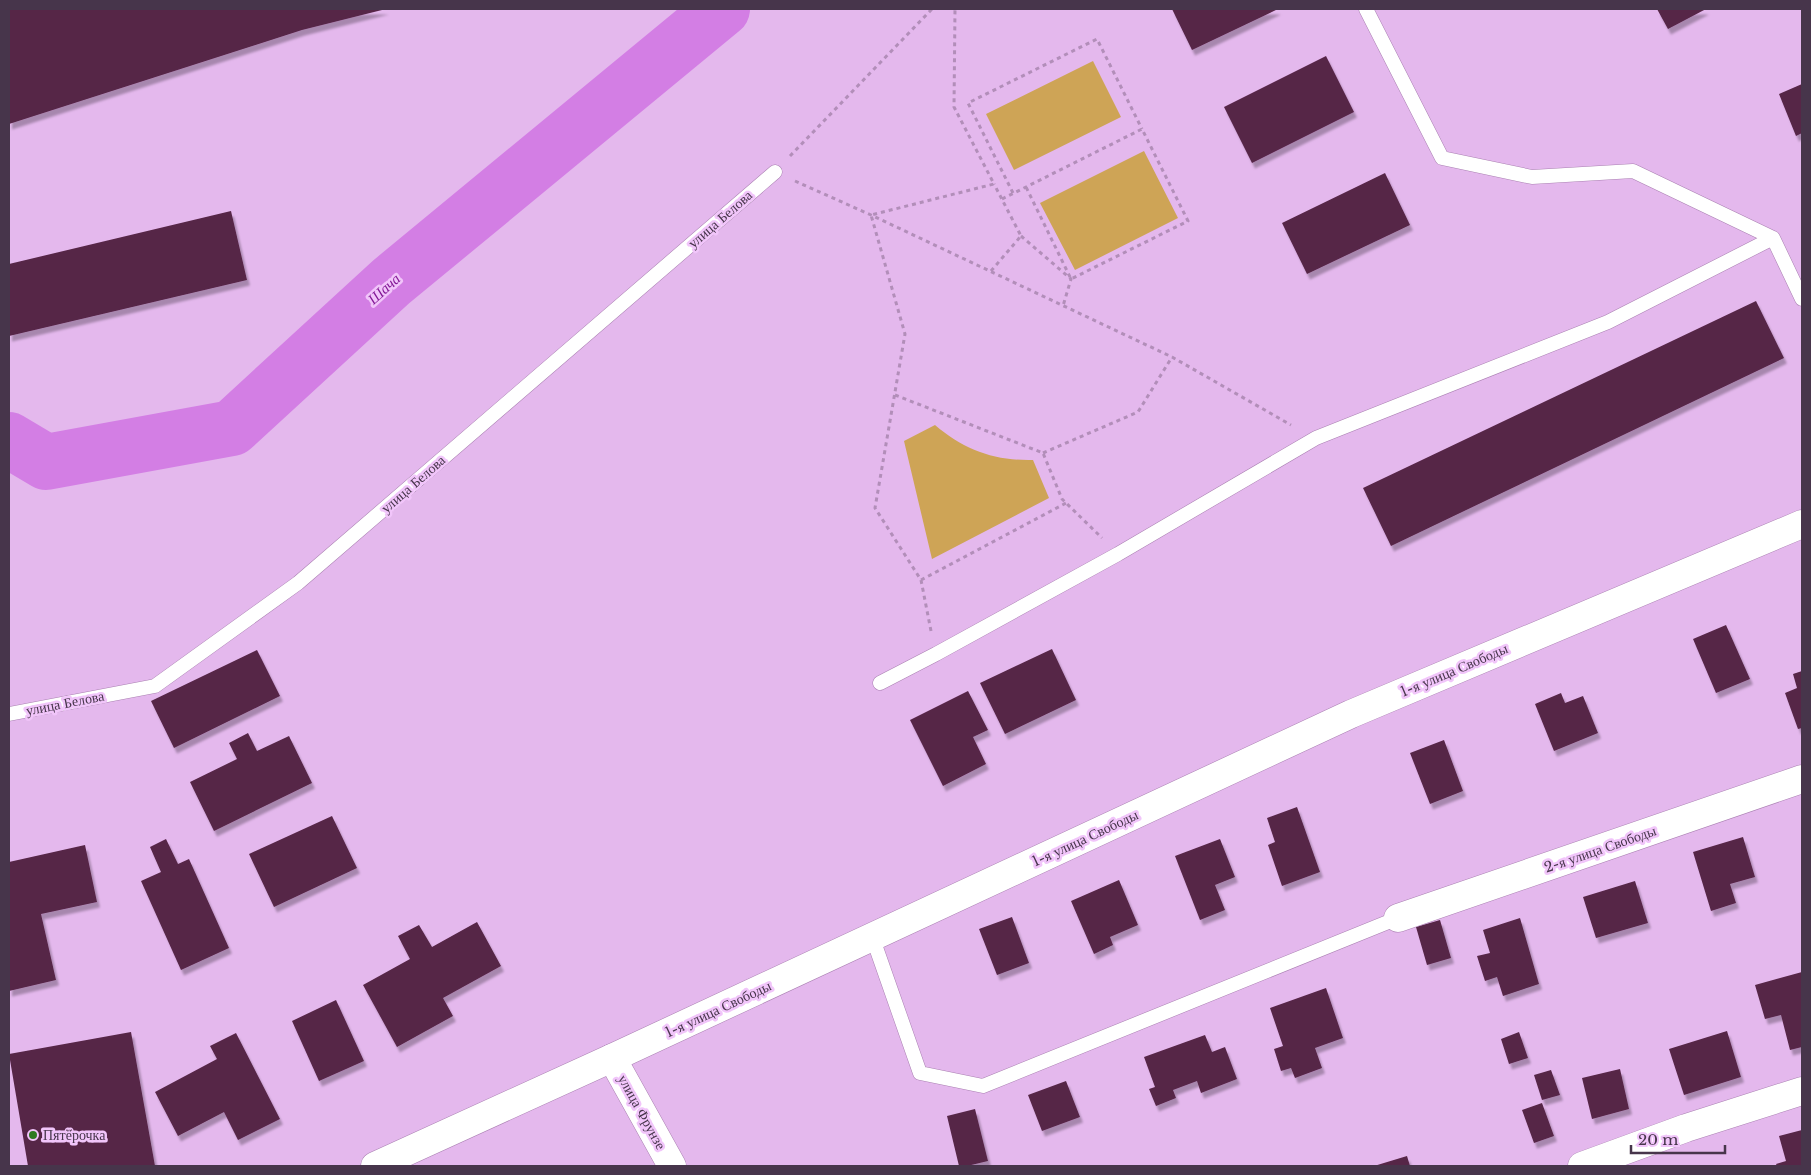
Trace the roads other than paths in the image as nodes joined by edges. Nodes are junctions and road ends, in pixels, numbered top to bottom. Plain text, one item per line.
1 (1366, 9) edge
2 (775, 172) road end
3 (1773, 238) junction
4 (1802, 299) edge
5 (1802, 524) edge
6 (880, 683) dead end
7 (9, 714) edge
8 (1802, 779) edge
9 (1398, 918) joint
10 (872, 936) junction
11 (612, 1058) junction
12 (1802, 1091) edge
13 (374, 1166) edge
14 (672, 1166) edge
15 (1582, 1166) edge

1 - 3 lane
2 - 7 lane, улица Белова
3 - 4 lane
3 - 6 lane
5 - 10 street, 1-я улица Свободы
8 - 9 street, 2-я улица Свободы
9 - 10 lane
10 - 11 street, 1-я улица Свободы
11 - 13 street, 1-я улица Свободы
11 - 14 street, улица Фрунзе
12 - 15 street

